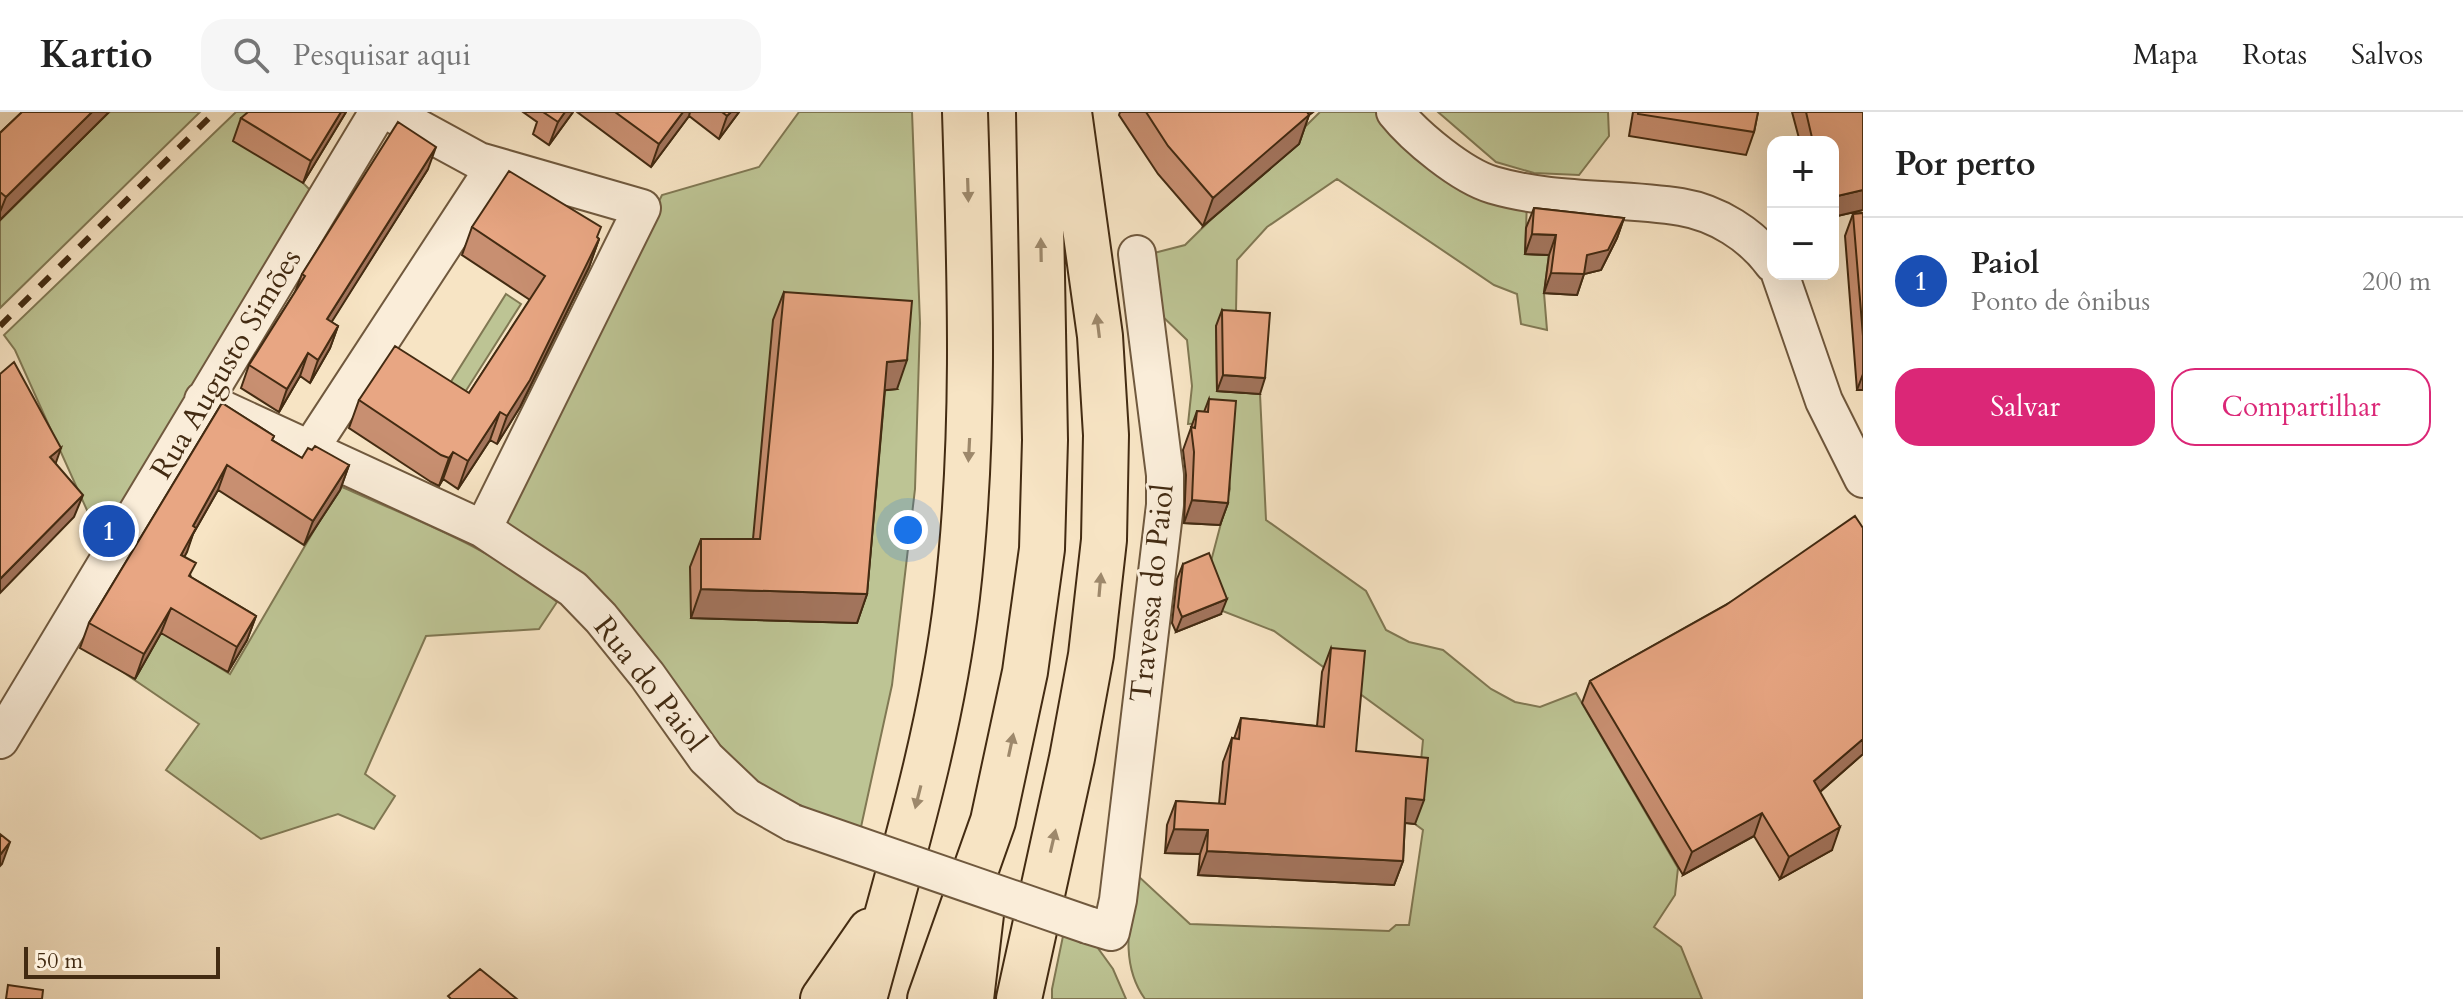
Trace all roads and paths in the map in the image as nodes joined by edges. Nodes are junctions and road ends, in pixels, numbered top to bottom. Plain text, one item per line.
1 (378, 112) edge
2 (389, 112) edge
3 (965, 112) edge
4 (1039, 112) edge
5 (1069, 112) edge
6 (1395, 112) edge
7 (495, 166) junction
8 (1137, 254) dead end
9 (1767, 256) edge
10 (1782, 280) edge
11 (203, 400) junction
12 (310, 449) junction
13 (1863, 479) edge
14 (483, 529) junction
15 (0, 740) edge
16 (993, 821) junction
17 (893, 891) junction
18 (1100, 929) joint
19 (823, 999) edge
20 (864, 999) edge
21 (930, 999) edge
22 (971, 999) edge
23 (1019, 999) edge

1 - 11 street, Rua Augusto Simões
2 - 7 street
3 -> 17 highway
16 -> 4 highway
23 -> 5 highway
6 - 9 street
7 - 12 street
7 - 14 street
8 - 18 street, Travessa do Paiol
10 - 13 street
11 - 12 street, Rua do Paiol
11 - 15 street, Rua Augusto Simões
12 - 14 street, Rua do Paiol
14 - 18 street, Rua do Paiol, bridge
16 - 21 highway
16 - 22 highway
17 - 19 highway
17 - 20 highway

